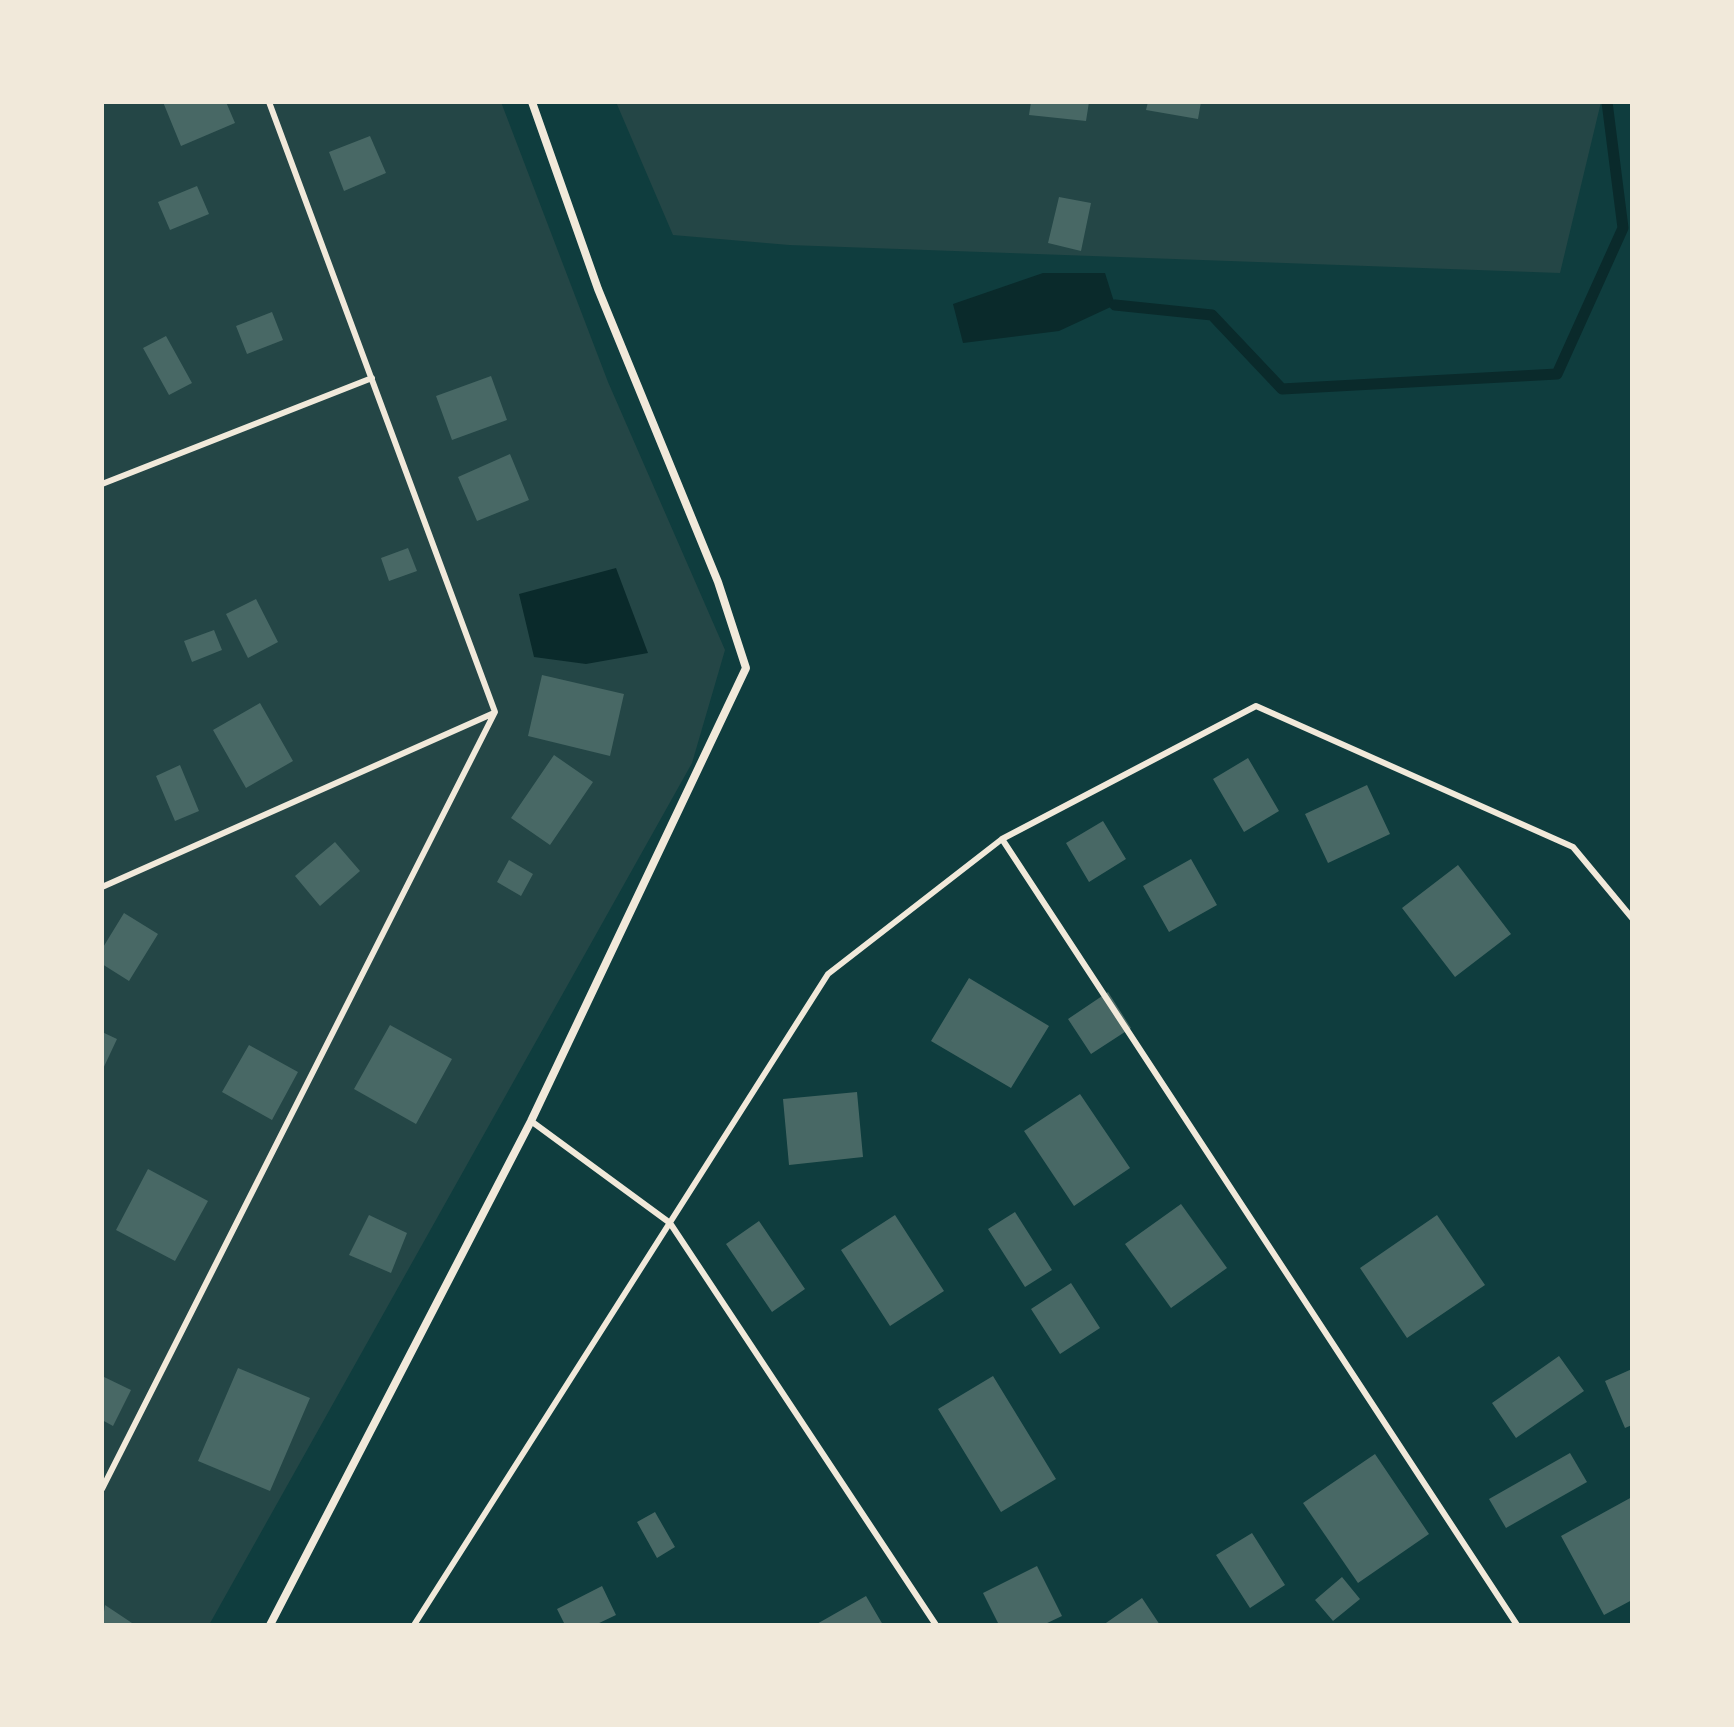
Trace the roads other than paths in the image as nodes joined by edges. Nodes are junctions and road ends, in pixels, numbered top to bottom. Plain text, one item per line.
1 (269, 102) edge
2 (532, 102) edge
3 (372, 378) junction
4 (102, 484) edge
5 (495, 712) junction
6 (1002, 839) junction
7 (102, 887) edge
8 (1632, 918) edge
9 (531, 1121) junction
10 (670, 1223) junction
11 (102, 1489) edge
12 (270, 1625) edge
13 (414, 1625) edge
14 (936, 1625) edge
15 (1517, 1625) edge

1 - 3 lane
2 - 9 street
3 - 4 lane
3 - 5 lane
5 - 7 lane
5 - 11 lane
6 - 8 lane
6 - 10 lane
6 - 15 lane
9 - 10 lane
9 - 12 street
10 - 13 lane
10 - 14 lane

